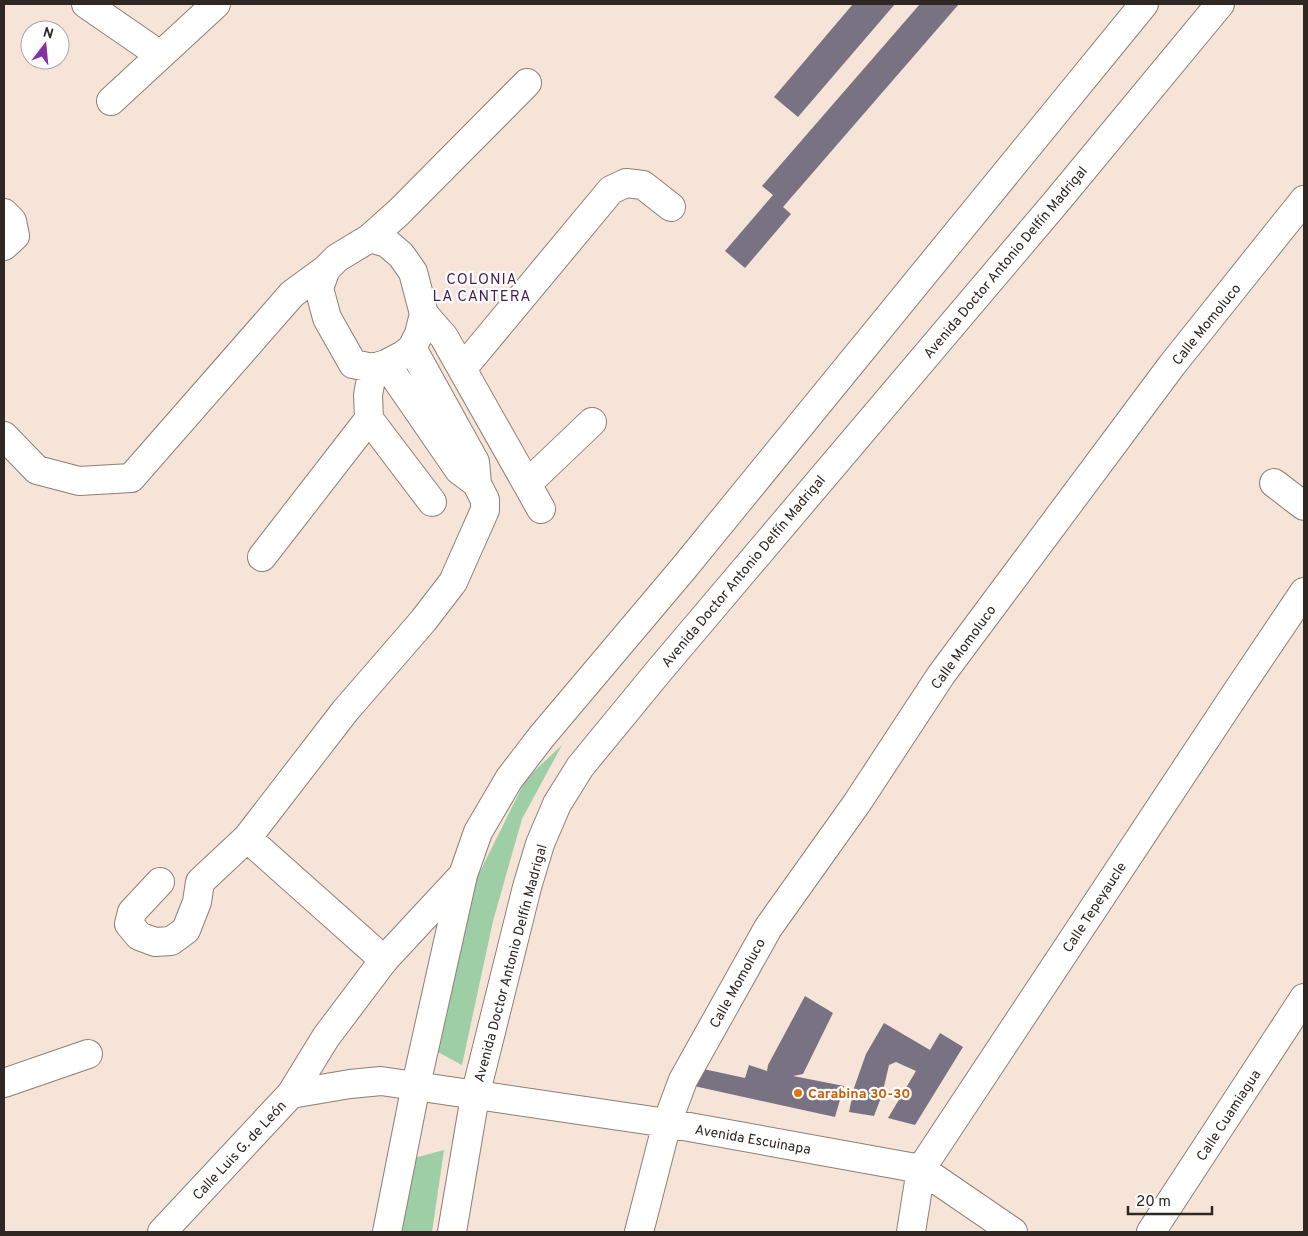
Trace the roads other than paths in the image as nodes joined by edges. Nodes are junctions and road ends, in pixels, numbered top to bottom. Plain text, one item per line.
1 (86, 4) edge
2 (216, 4) edge
3 (1144, 4) edge
4 (1220, 4) edge
5 (160, 55) junction
6 (527, 82) dead end
7 (110, 101) dead end
8 (1304, 201) edge
9 (672, 207) dead end
10 (399, 212) junction
11 (4, 213) edge
12 (370, 238) junction
13 (4, 246) edge
14 (401, 254) junction
15 (326, 269) junction
16 (292, 294) junction
17 (323, 304) junction
18 (425, 333) junction
19 (371, 365) junction
20 (463, 368) junction
21 (369, 407) junction
22 (592, 422) dead end
23 (4, 436) edge
24 (1274, 483) dead end
25 (477, 484) junction
26 (527, 484) junction
27 (432, 502) dead end
28 (1304, 506) edge
29 (541, 509) dead end
30 (262, 556) dead end
31 (1304, 592) edge
32 (248, 838) junction
33 (463, 875) junction
34 (160, 882) dead end
35 (384, 960) junction
36 (1304, 998) edge
37 (88, 1054) dead end
38 (4, 1083) edge
39 (416, 1086) junction
40 (291, 1094) junction
41 (475, 1096) junction
42 (666, 1124) junction
43 (921, 1169) junction
44 (162, 1232) edge
45 (387, 1232) edge
46 (452, 1232) edge
47 (639, 1232) edge
48 (910, 1232) edge
49 (1013, 1232) edge
50 (1151, 1232) edge

1 - 5 street
2 - 5 street
3 - 33 street
4 - 41 street, Avenida Doctor Antonio Delfín Madrigal
5 - 7 street
6 - 10 street
8 - 42 street, Calle Momoluco
9 - 20 street
10 - 12 street
10 - 14 street
11 - 13 street
12 - 14 street
12 - 15 street
14 - 18 street
15 - 16 street
15 - 17 street
16 - 17 street
16 - 23 street
17 - 19 street
18 - 19 street
18 - 20 street
18 - 25 street
19 - 21 street
19 - 25 street
20 - 26 street
21 - 27 street
21 - 30 street
22 - 26 street
24 - 28 street
25 - 32 street
26 - 29 street
31 - 43 street, Calle Tepeyaucle
32 - 34 street
32 - 35 street
33 - 35 street
33 - 39 street
35 - 40 street
36 - 50 street, Calle Cuamiagua
37 - 38 street
39 - 40 street, Calle Luis G. de León
39 - 41 street, Calle Luis G. de León
39 - 45 street
40 - 44 street, Calle Luis G. de León
41 - 42 street, Avenida Escuinapa
41 - 46 street, Avenida Doctor Antonio Delfín Madrigal
42 - 43 street, Avenida Escuinapa
42 - 47 street, Calle Momoluco
43 - 48 street, Calle Tepeyaucle
43 - 49 street, Avenida Escuinapa

